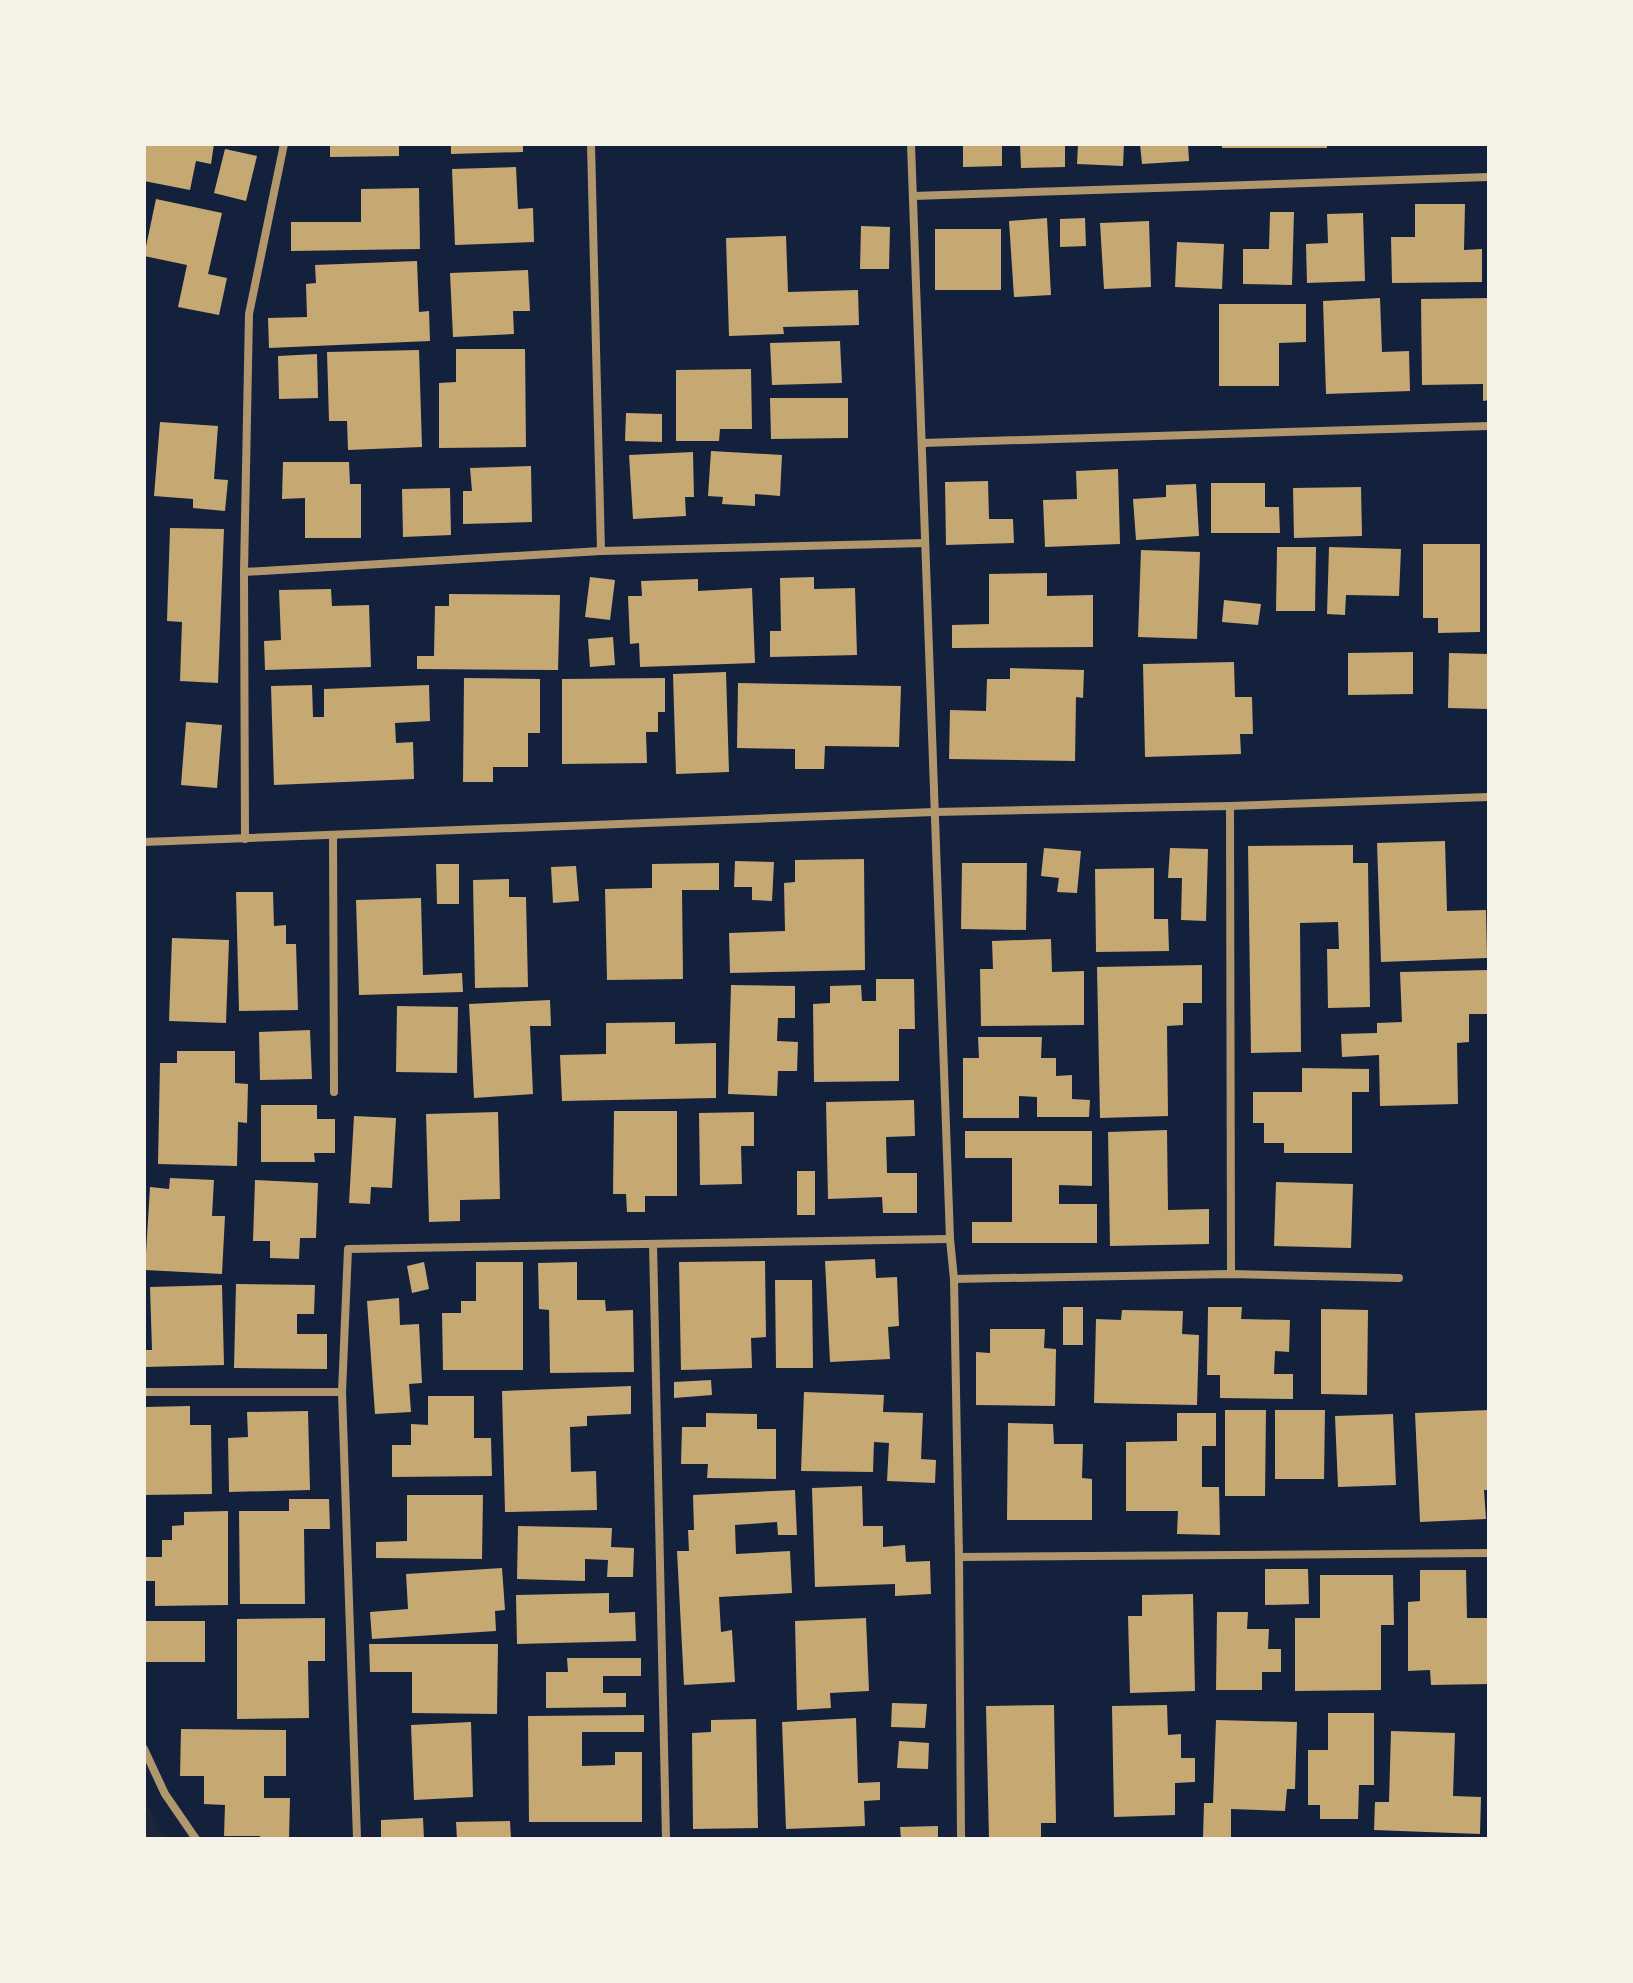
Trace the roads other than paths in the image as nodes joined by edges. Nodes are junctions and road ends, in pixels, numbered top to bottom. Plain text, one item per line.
1 (284, 144) edge
2 (591, 144) edge
3 (911, 144) edge
4 (1489, 177) edge
5 (913, 196) junction
6 (1489, 426) edge
7 (922, 443) junction
8 (925, 543) junction
9 (601, 551) junction
10 (244, 572) junction
11 (1489, 797) edge
12 (1230, 806) junction
13 (934, 812) junction
14 (333, 835) junction
15 (245, 839) junction
16 (144, 842) edge
17 (334, 1092) dead end
18 (950, 1239) junction
19 (653, 1244) junction
20 (1231, 1274) junction
21 (1399, 1278) dead end
22 (954, 1279) junction
23 (144, 1392) edge
24 (342, 1392) junction
25 (1489, 1553) edge
26 (959, 1557) junction
27 (144, 1749) edge
28 (196, 1839) edge
29 (357, 1839) edge
30 (666, 1839) edge
31 (961, 1839) edge

1 - 10 street
2 - 9 street
3 - 5 street
4 - 5 street
5 - 7 street
6 - 7 street
7 - 8 street
8 - 9 street
8 - 13 street
9 - 10 street
10 - 15 street
11 - 12 street
12 - 13 street
12 - 20 street
13 - 14 street
13 - 18 street
14 - 15 street
14 - 17 street
15 - 16 street
18 - 19 street
18 - 22 street
19 - 24 street
19 - 30 street
20 - 21 street
20 - 22 street
22 - 26 street
23 - 24 street
24 - 29 street
25 - 26 street
26 - 31 street
27 - 28 street

